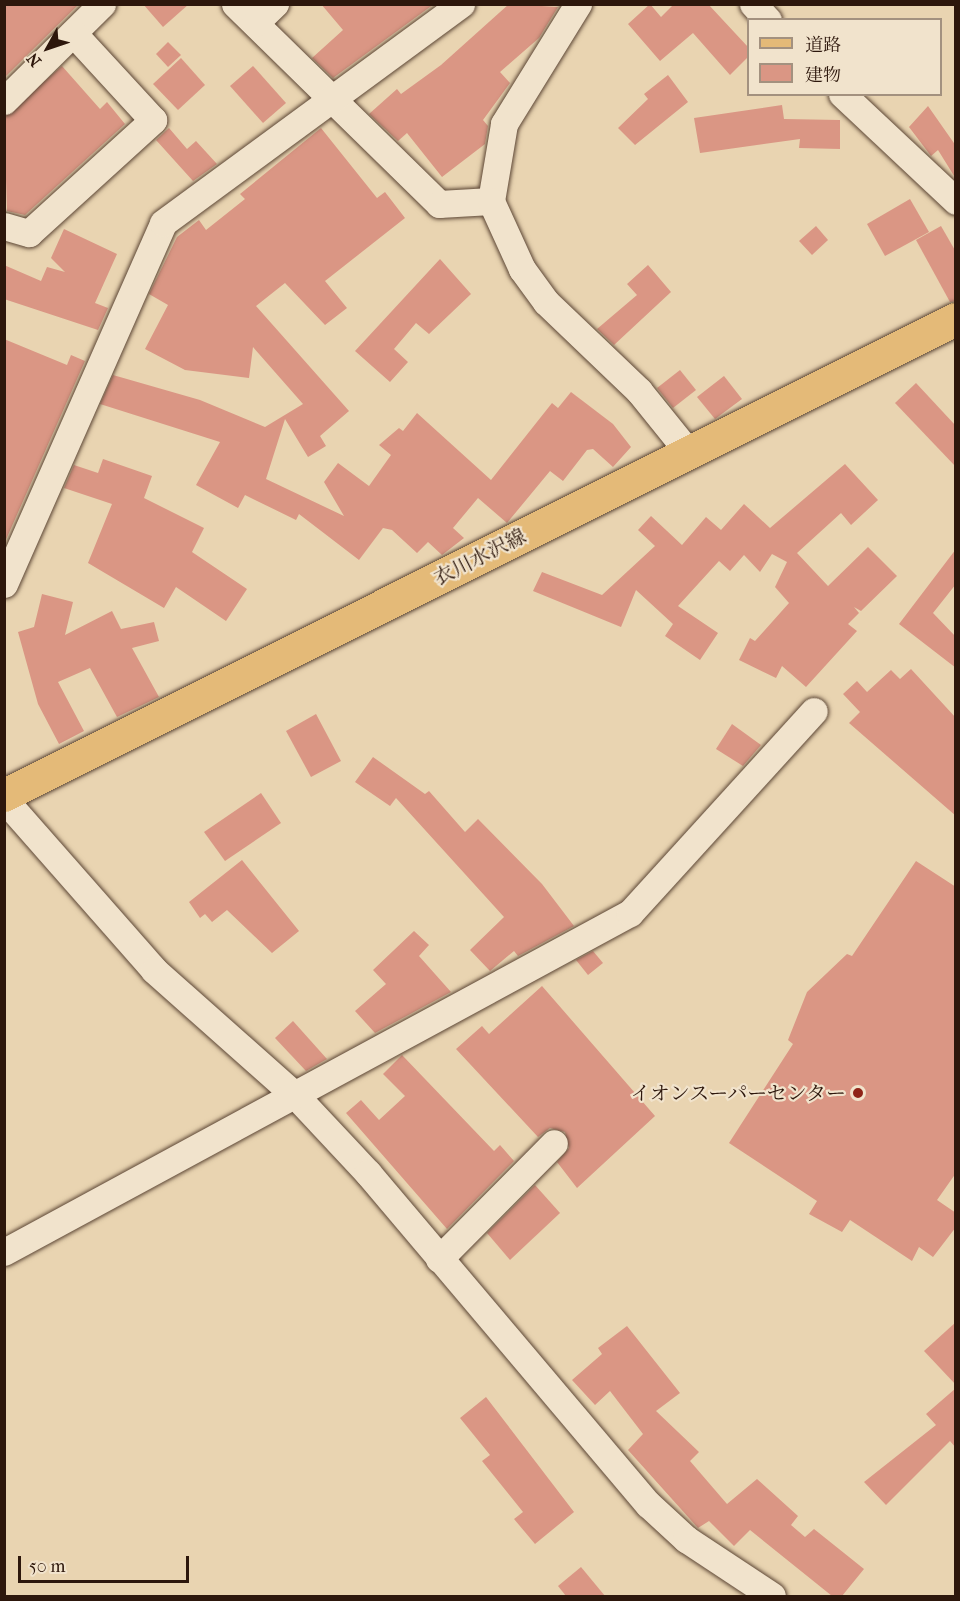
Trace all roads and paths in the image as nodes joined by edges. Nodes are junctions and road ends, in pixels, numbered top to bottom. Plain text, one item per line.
1 (102, 4) edge
2 (235, 4) edge
3 (275, 4) edge
4 (461, 4) edge
5 (579, 4) edge
6 (753, 4) edge
7 (766, 18) edge
8 (255, 23) junction
9 (73, 33) junction
10 (844, 96) edge
11 (4, 101) edge
12 (333, 101) junction
13 (491, 201) junction
14 (956, 201) edge
15 (4, 226) edge
16 (956, 319) edge
17 (689, 453) junction
18 (4, 584) edge
19 (814, 711) dead end
20 (4, 797) edge
21 (295, 1095) junction
22 (554, 1143) dead end
23 (4, 1252) edge
24 (440, 1259) junction
25 (772, 1596) edge

1 - 9 street
2 - 8 street
3 - 8 street
4 - 12 street
5 - 13 street
6 - 7 street
8 - 12 street
9 - 11 street
9 - 15 street
10 - 14 street
12 - 13 street
12 - 18 street
13 - 17 street
16 - 17 main road, 衣川水沢線
17 - 20 main road, 衣川水沢線
19 - 21 street
20 - 21 street
21 - 23 street
21 - 24 street
22 - 24 street
24 - 25 street

